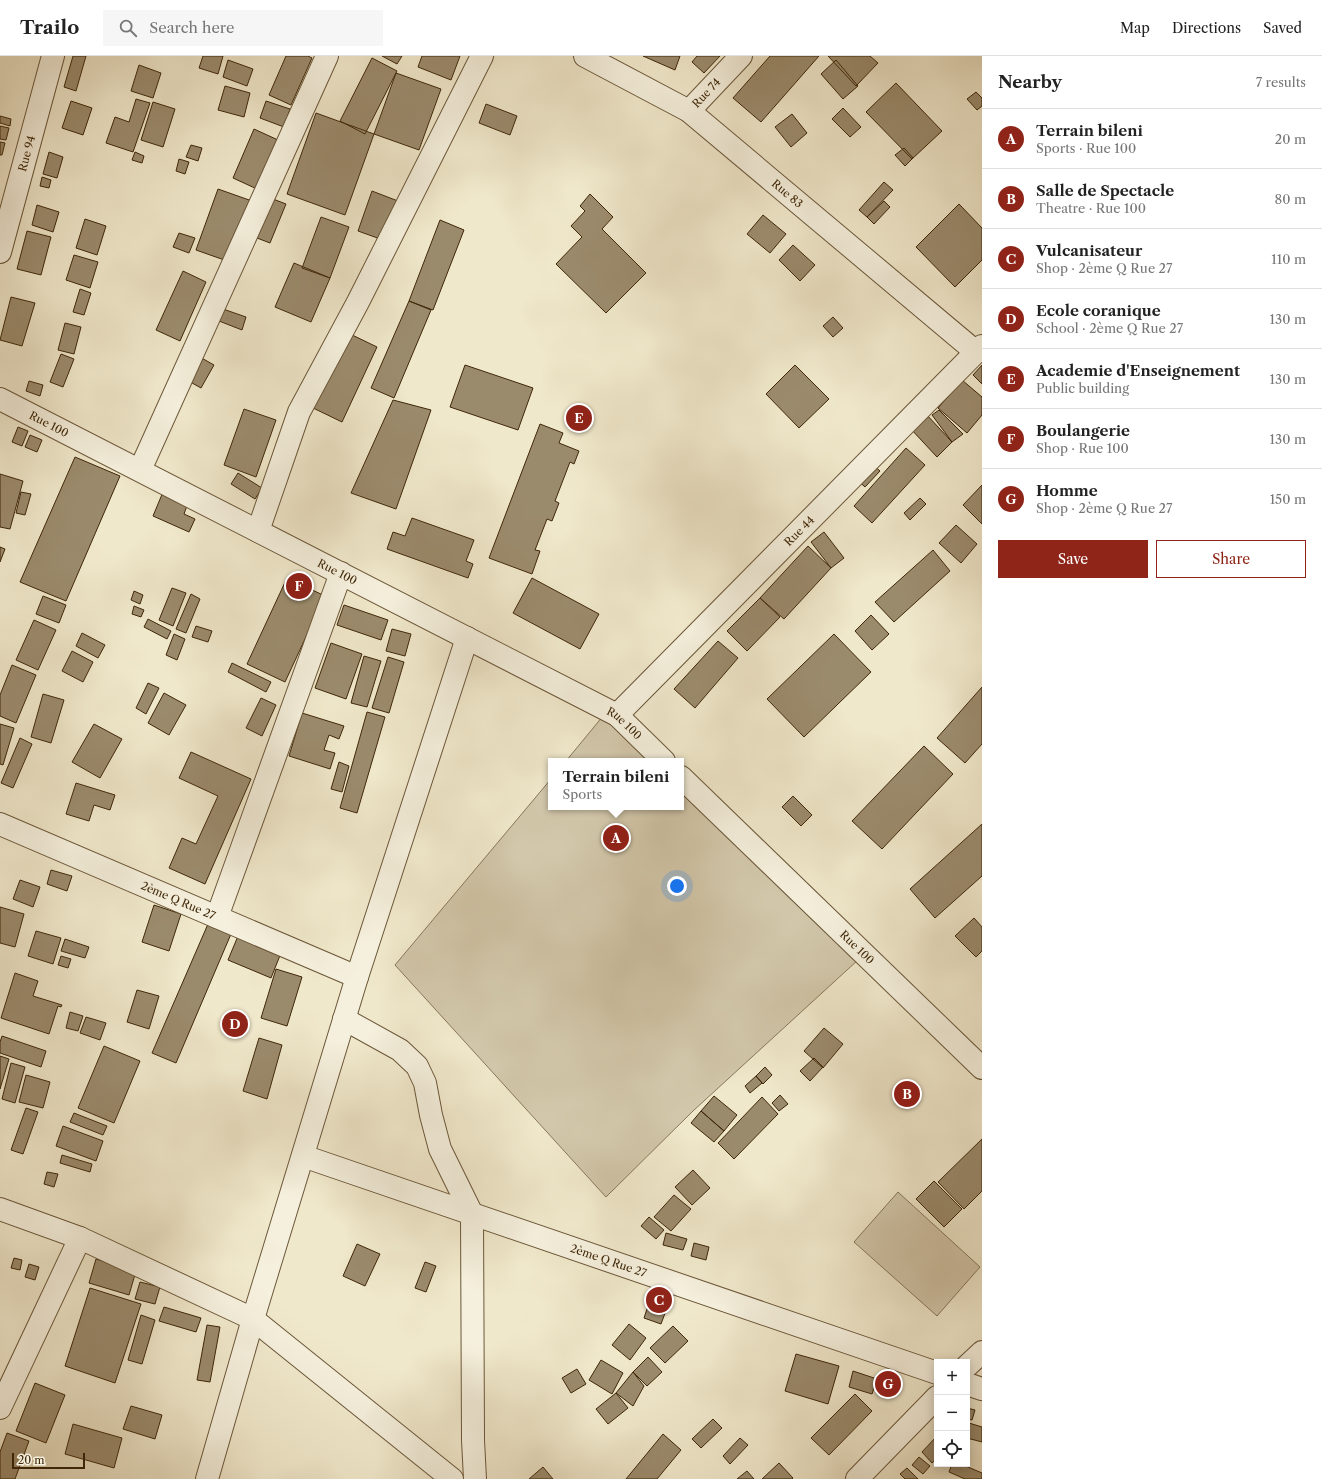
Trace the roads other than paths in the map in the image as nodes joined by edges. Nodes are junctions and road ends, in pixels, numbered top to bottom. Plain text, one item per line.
1 (53, 56) edge
2 (327, 56) edge
3 (482, 56) edge
4 (585, 56) edge
5 (740, 56) edge
6 (689, 111) junction
7 (0, 252) edge
8 (979, 349) edge
9 (0, 399) edge
10 (140, 470) junction
11 (258, 531) junction
12 (341, 573) junction
13 (467, 638) junction
14 (617, 716) junction
15 (661, 758) edge
16 (684, 780) edge
17 (0, 824) edge
18 (217, 917) junction
19 (357, 977) junction
20 (344, 1019) junction
21 (982, 1068) edge
22 (303, 1156) junction
23 (0, 1209) edge
24 (472, 1214) junction
25 (80, 1238) junction
26 (253, 1319) junction
27 (982, 1352) edge
28 (970, 1363) edge
29 (934, 1373) edge
30 (970, 1385) edge
31 (982, 1389) edge
32 (934, 1400) edge
33 (0, 1408) edge
34 (207, 1479) edge
35 (452, 1479) edge
36 (475, 1479) edge
37 (857, 1479) edge

1 - 7 street, Rue 94
2 - 10 street
3 - 11 street
4 - 6 street, Rue 83
5 - 6 street, Rue 74
6 - 8 street, Rue 83
8 - 14 street, Rue 44
9 - 10 street, Rue 100
10 - 11 street, Rue 100
11 - 12 street, Rue 100
12 - 13 street, Rue 100
12 - 18 street
13 - 14 street, Rue 100
13 - 19 street
14 - 15 street, Rue 100
16 - 21 street, Rue 100
17 - 18 street, 2ème Q Rue 27
18 - 19 street, 2ème Q Rue 27
19 - 20 street
20 - 22 street
20 - 24 street
22 - 24 street, 2ème Q Rue 27
22 - 26 street
23 - 25 street
24 - 29 street, 2ème Q Rue 27
24 - 36 street
25 - 26 street
25 - 33 street
26 - 34 street
26 - 35 street
27 - 28 street
30 - 31 street
32 - 37 street

